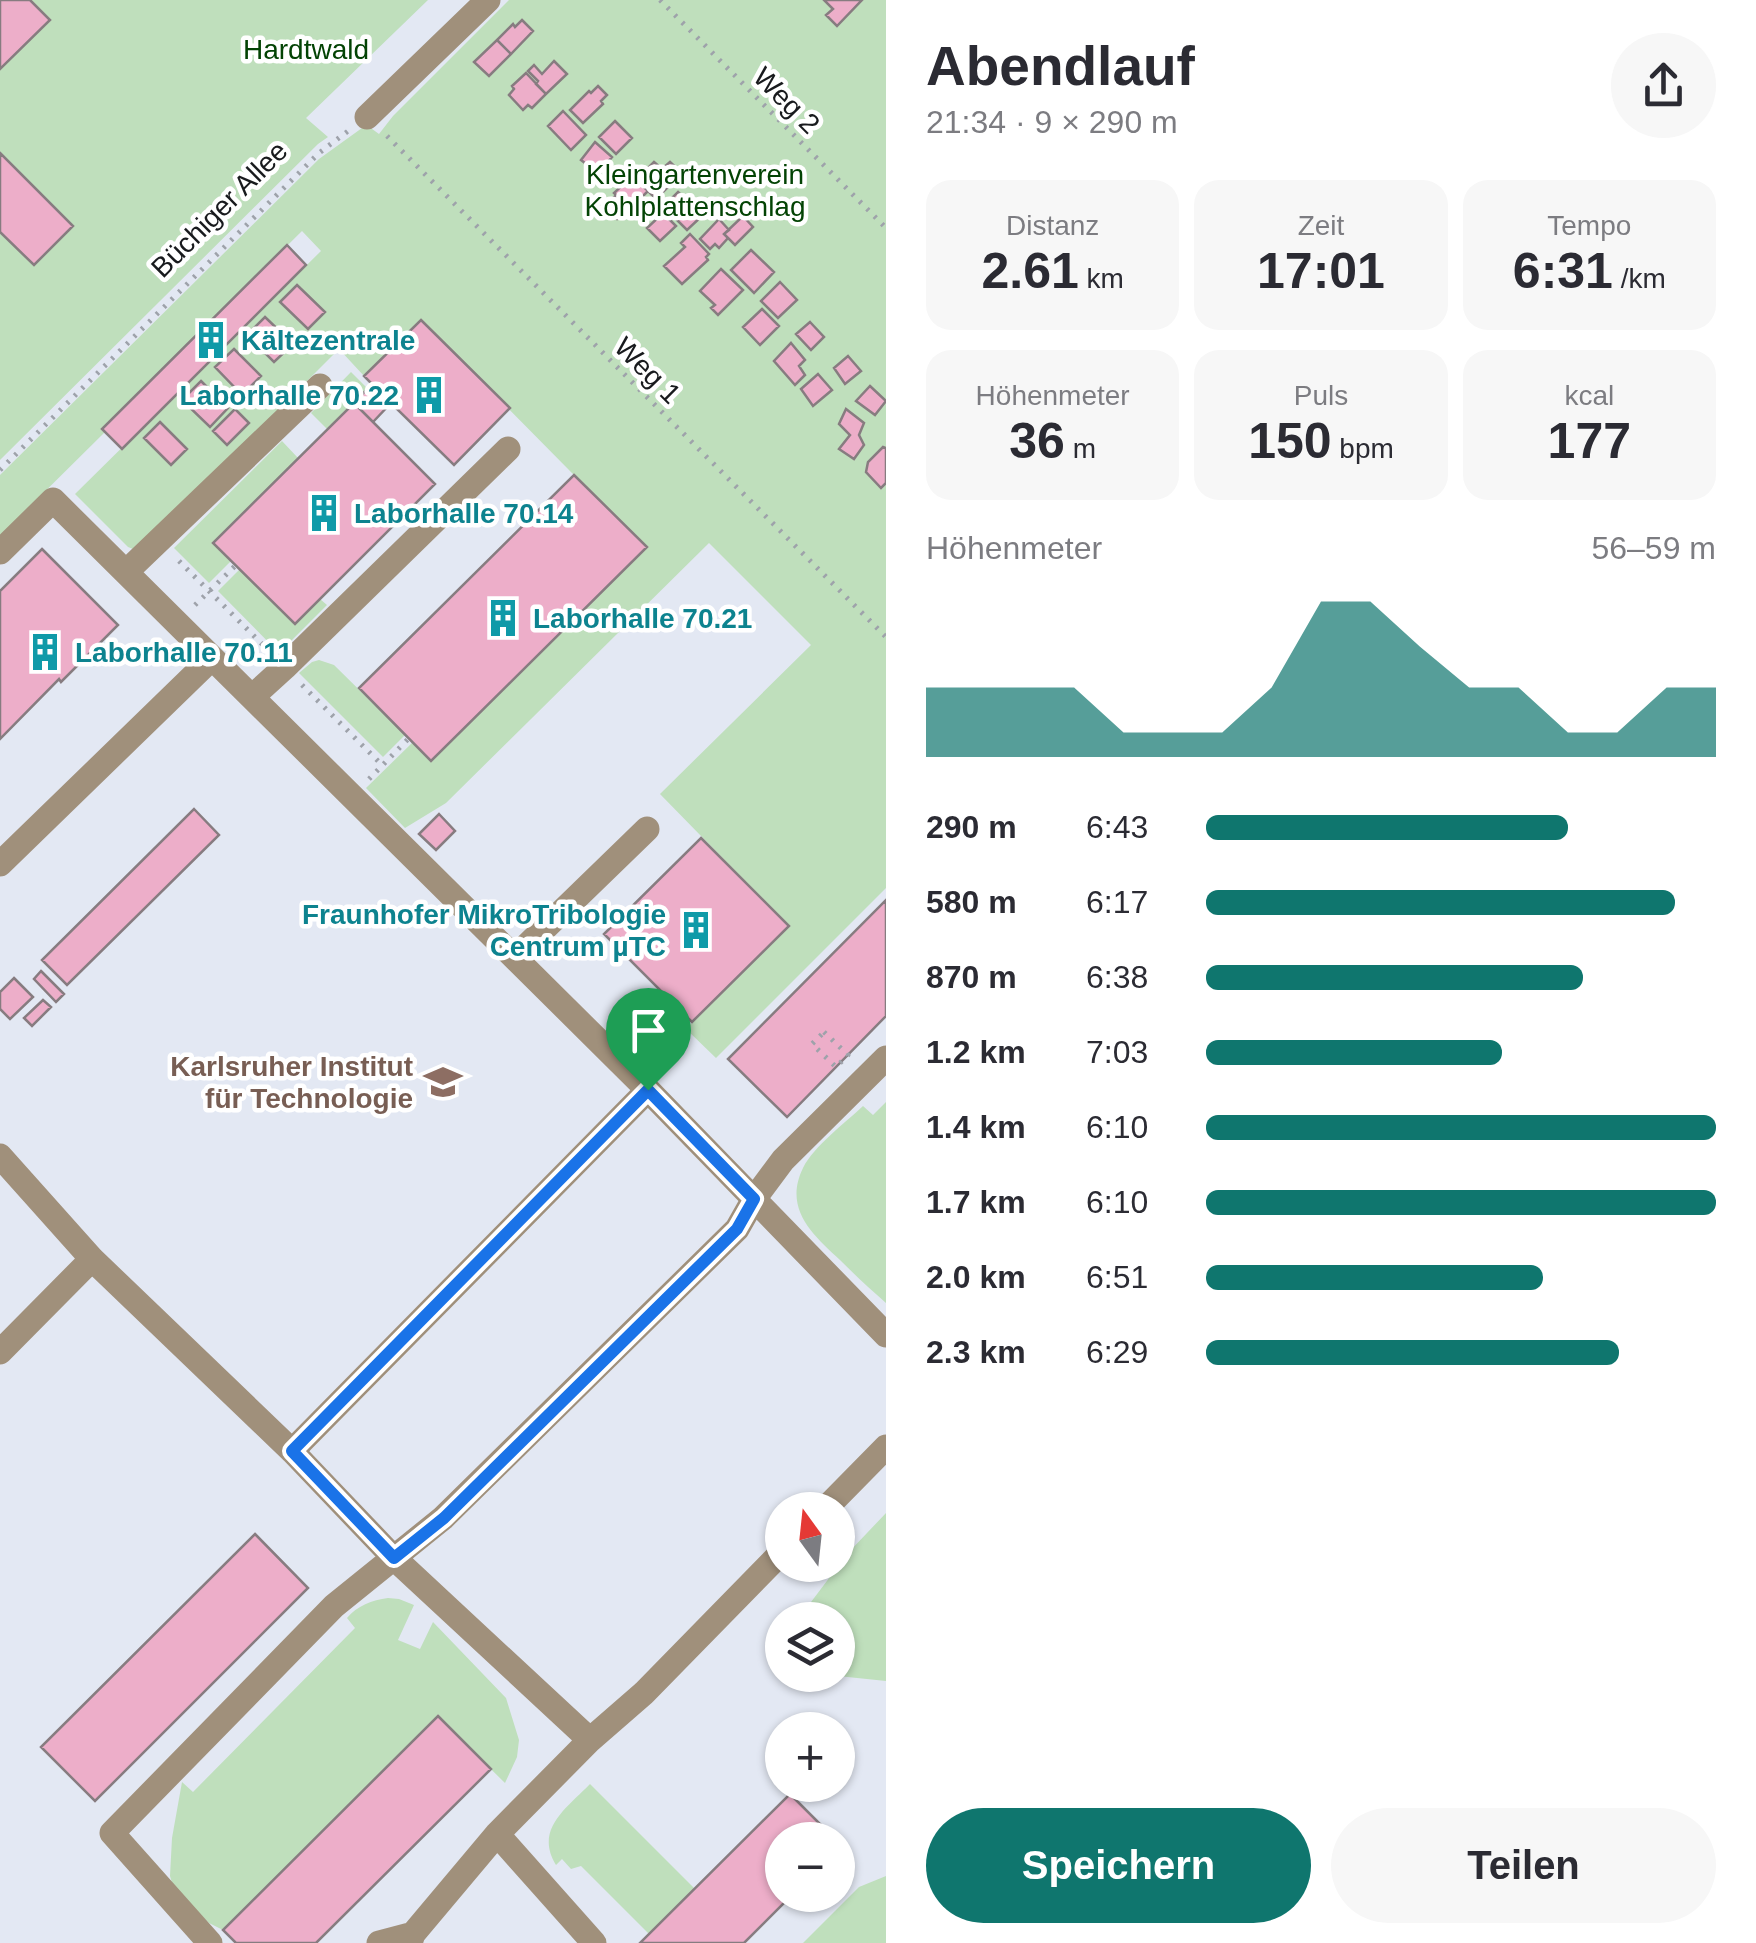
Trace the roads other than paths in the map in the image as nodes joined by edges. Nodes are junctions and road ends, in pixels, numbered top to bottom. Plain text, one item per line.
1 (488, 0) edge
2 (375, 124) road end
3 (320, 386) dead end
4 (508, 449) dead end
5 (0, 552) edge
6 (126, 572) junction
7 (212, 658) junction
8 (252, 697) junction
9 (647, 830) dead end
10 (0, 864) edge
11 (515, 957) junction
12 (886, 1058) edge
13 (648, 1090) junction
14 (0, 1156) edge
15 (754, 1199) junction
16 (92, 1259) junction
17 (886, 1335) edge
18 (0, 1352) edge
19 (886, 1446) edge
20 (292, 1451) junction
21 (841, 1492) edge
22 (394, 1558) junction
23 (765, 1569) edge
24 (590, 1740) junction
25 (497, 1834) junction
26 (412, 1939) edge
27 (210, 1943) edge
28 (379, 1943) edge
29 (594, 1943) edge

1 - 2 street
3 - 6 street
4 - 8 street
5 - 6 street
6 - 7 street
7 - 8 street
7 - 10 street
8 - 11 street
9 - 11 street
11 - 13 street
12 - 15 street
13 - 15 street
13 - 20 street
14 - 16 street
15 - 17 street
15 - 22 street
16 - 18 street
16 - 20 street
19 - 21 street
20 - 22 street
22 - 24 street
22 - 27 street
23 - 24 street
24 - 25 street
25 - 26 street
25 - 29 street
26 - 28 street

